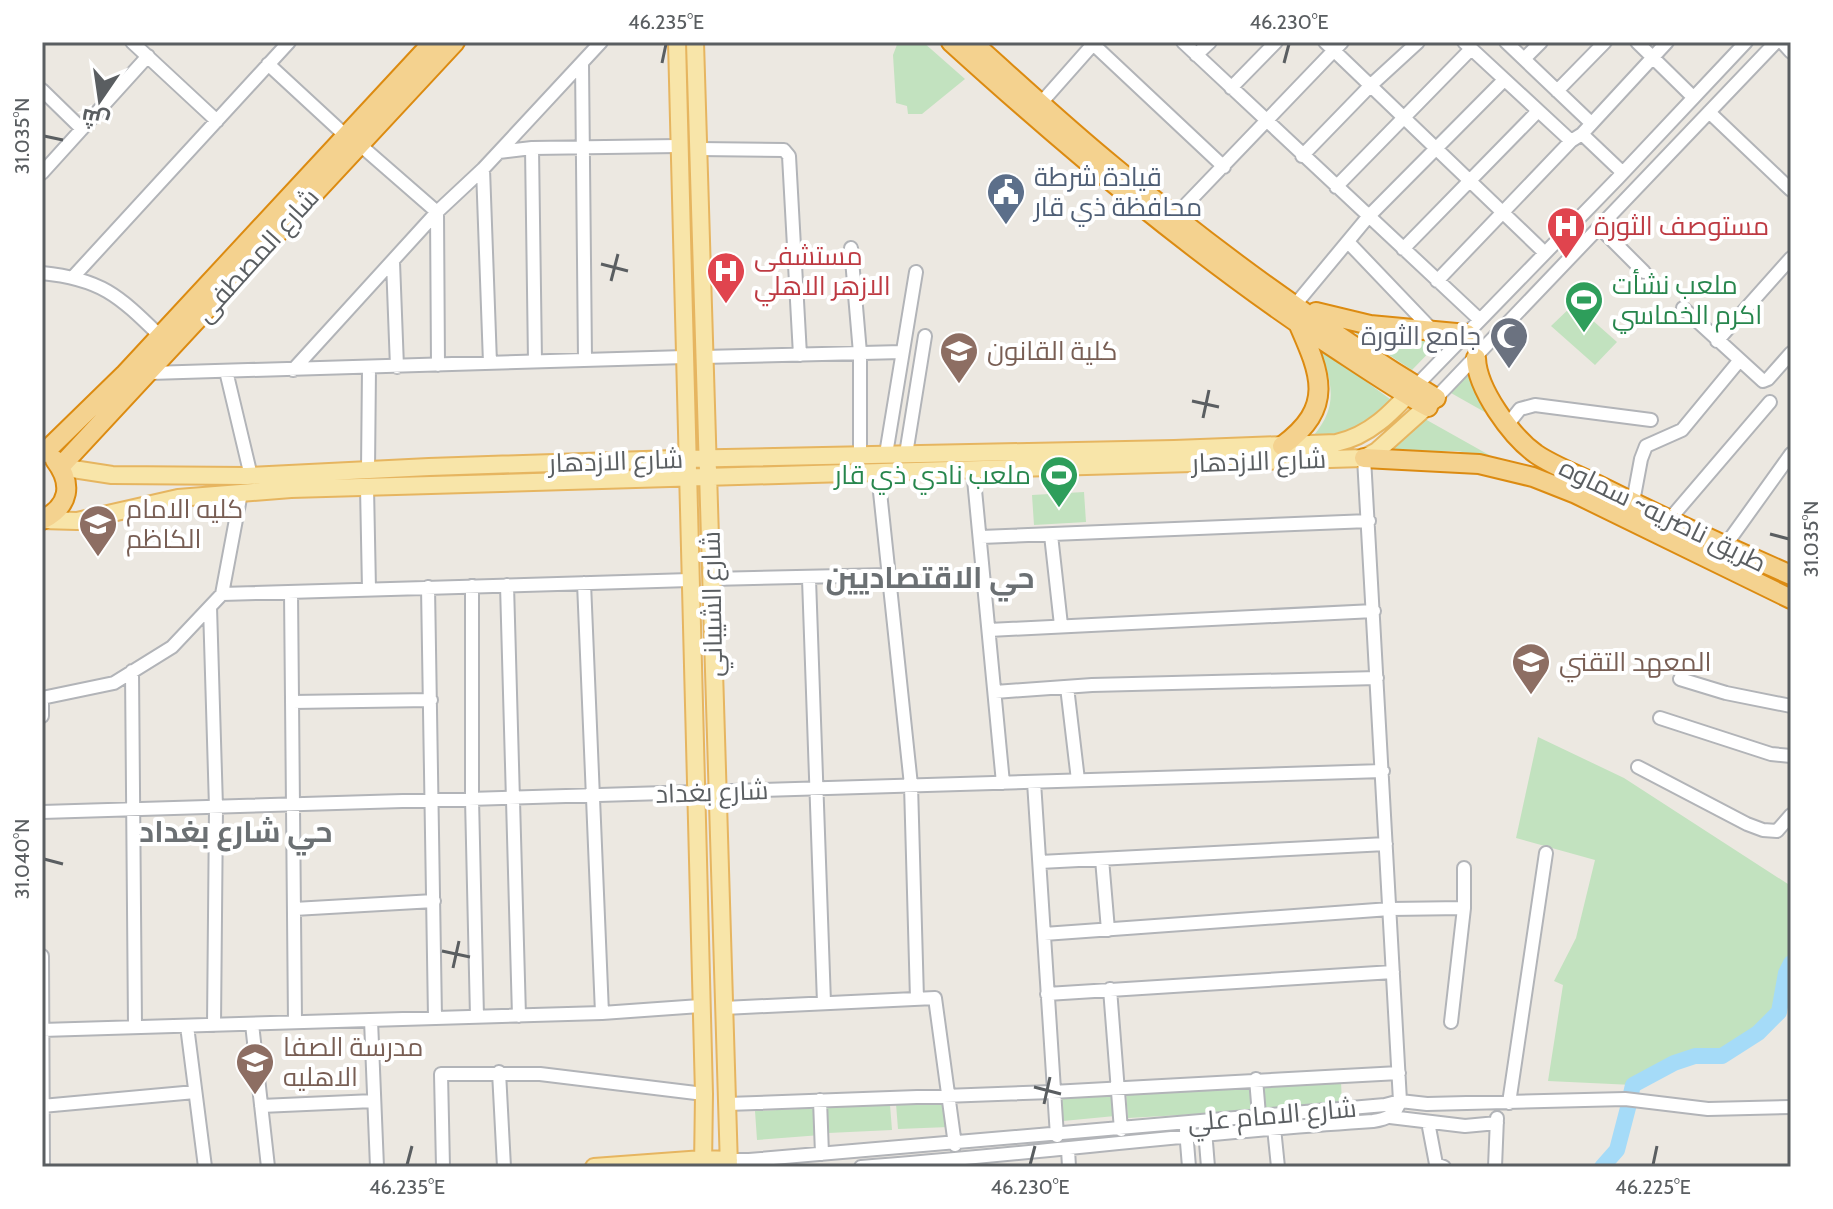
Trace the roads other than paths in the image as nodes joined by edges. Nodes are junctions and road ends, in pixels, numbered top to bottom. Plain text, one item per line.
1 (132, 42) edge
2 (289, 42) edge
3 (433, 42) edge
4 (455, 42) edge
5 (601, 42) edge
6 (677, 42) edge
7 (695, 42) edge
8 (951, 42) edge
9 (1183, 42) edge
10 (1210, 42) edge
11 (1276, 42) edge
12 (1418, 42) edge
13 (1506, 42) edge
14 (1541, 42) edge
15 (1605, 42) edge
16 (1637, 42) edge
17 (1667, 42) edge
18 (1746, 42) edge
19 (1779, 42) edge
20 (1094, 43) edge
21 (1334, 45) edge
22 (984, 46) edge
23 (1468, 46) edge
24 (1791, 52) edge
25 (1196, 55) junction
26 (148, 56) junction
27 (1652, 57) junction
28 (1524, 59) junction
29 (268, 64) junction
30 (582, 64) junction
31 (696, 67) junction
32 (677, 68) junction
33 (1504, 80) junction
34 (1370, 86) junction
35 (1231, 88) junction
36 (42, 90) edge
37 (1557, 91) junction
38 (1693, 97) junction
39 (1039, 109) junction
40 (1538, 111) junction
41 (1709, 112) junction
42 (1404, 118) junction
43 (217, 121) junction
44 (1266, 122) junction
45 (1590, 122) junction
46 (82, 129) junction
47 (1576, 138) junction
48 (352, 140) junction
49 (679, 146) junction
50 (532, 148) junction
51 (583, 148) junction
52 (698, 149) junction
53 (1437, 149) junction
54 (499, 152) junction
55 (1302, 156) junction
56 (1224, 167) junction
57 (483, 169) junction
58 (42, 173) edge
59 (1620, 175) junction
60 (1469, 180) junction
61 (1336, 187) junction
62 (1790, 187) edge
63 (1633, 193) junction
64 (437, 212) junction
65 (1503, 213) junction
66 (1175, 216) junction
67 (1368, 217) junction
68 (1600, 228) junction
69 (1348, 242) junction
70 (851, 248) dead end
71 (1403, 249) junction
72 (1545, 253) junction
73 (1791, 258) edge
74 (393, 262) junction
75 (916, 272) dead end
76 (1644, 272) dead end
77 (42, 273) edge
78 (74, 276) junction
79 (1437, 281) junction
80 (1683, 308) dead end
81 (1297, 314) junction
82 (1480, 320) junction
83 (1435, 333) junction
84 (1467, 334) junction
85 (159, 335) junction
86 (925, 336) dead end
87 (1717, 341) junction
88 (902, 352) junction
89 (860, 353) junction
90 (1791, 353) edge
91 (800, 355) junction
92 (685, 357) junction
93 (703, 357) junction
94 (1476, 358) junction
95 (585, 359) junction
96 (535, 361) junction
97 (1739, 361) junction
98 (490, 363) junction
99 (438, 365) junction
100 (397, 367) junction
101 (369, 368) junction
102 (293, 370) junction
103 (226, 371) junction
104 (150, 373) junction
105 (1412, 390) junction
106 (1432, 402) junction
107 (1770, 402) dead end
108 (1651, 420) dead end
109 (1508, 424) junction
110 (1282, 446) junction
111 (43, 453) edge
112 (886, 454) junction
113 (906, 454) junction
114 (1791, 454) edge
115 (860, 455) junction
116 (707, 458) junction
117 (1364, 458) junction
118 (688, 459) junction
119 (1072, 459) junction
120 (60, 467) junction
121 (429, 467) junction
122 (973, 469) junction
123 (878, 473) junction
124 (251, 476) junction
125 (688, 477) junction
126 (708, 477) junction
127 (367, 478) junction
128 (430, 485) junction
129 (241, 493) junction
130 (1633, 502) junction
131 (42, 520) edge
132 (1669, 520) junction
133 (1369, 521) junction
134 (1051, 535) junction
135 (981, 537) junction
136 (1719, 543) junction
137 (1703, 558) junction
138 (889, 575) junction
139 (1791, 575) edge
140 (711, 579) junction
141 (809, 579) junction
142 (690, 580) junction
143 (584, 583) junction
144 (507, 585) junction
145 (472, 586) junction
146 (428, 587) junction
147 (369, 589) junction
148 (291, 592) junction
149 (222, 594) junction
150 (1791, 599) edge
151 (210, 607) junction
152 (1374, 611) junction
153 (1061, 625) junction
154 (989, 630) junction
155 (132, 671) junction
156 (1377, 678) junction
157 (1680, 679) dead end
158 (1067, 687) junction
159 (995, 692) junction
160 (42, 697) edge
161 (431, 700) junction
162 (292, 702) junction
163 (1791, 706) edge
164 (42, 716) edge
165 (1660, 718) dead end
166 (1791, 756) edge
167 (1638, 767) dead end
168 (1383, 771) junction
169 (1078, 780) junction
170 (1034, 782) junction
171 (1003, 783) junction
172 (911, 785) junction
173 (816, 788) junction
174 (717, 792) junction
175 (695, 793) junction
176 (592, 795) junction
177 (513, 798) junction
178 (472, 799) junction
179 (433, 800) junction
180 (294, 804) junction
181 (216, 807) junction
182 (132, 809) junction
183 (42, 812) edge
184 (1791, 815) edge
185 (1386, 844) junction
186 (1546, 853) dead end
187 (1102, 859) junction
188 (1040, 862) junction
189 (1464, 868) dead end
190 (434, 901) junction
191 (1464, 908) junction
192 (294, 909) junction
193 (1390, 909) junction
194 (1108, 930) junction
195 (1044, 934) junction
196 (42, 956) edge
197 (1393, 972) junction
198 (1110, 989) junction
199 (1047, 994) junction
200 (917, 999) junction
201 (824, 1003) junction
202 (700, 1006) junction
203 (724, 1008) junction
204 (602, 1013) junction
205 (519, 1016) junction
206 (477, 1017) junction
207 (435, 1018) junction
208 (371, 1020) junction
209 (295, 1022) junction
210 (1451, 1022) dead end
211 (252, 1024) junction
212 (214, 1025) junction
213 (187, 1026) junction
214 (135, 1027) junction
215 (42, 1030) edge
216 (499, 1072) junction
217 (1399, 1073) junction
218 (1256, 1079) junction
219 (1117, 1088) junction
220 (195, 1092) junction
221 (1052, 1092) junction
222 (704, 1094) junction
223 (948, 1095) junction
224 (820, 1100) junction
225 (374, 1101) junction
226 (1400, 1101) junction
227 (1503, 1103) junction
228 (727, 1104) junction
229 (42, 1106) edge
230 (261, 1106) junction
231 (1791, 1107) edge
232 (1259, 1115) junction
233 (1390, 1117) junction
234 (1204, 1121) junction
235 (1428, 1122) junction
236 (1186, 1123) junction
237 (1497, 1123) junction
238 (1274, 1128) junction
239 (1121, 1130) junction
240 (1205, 1135) junction
241 (1057, 1136) junction
242 (1187, 1138) junction
243 (955, 1145) junction
244 (1068, 1149) junction
245 (822, 1154) junction
246 (703, 1163) edge
247 (729, 1163) edge
248 (942, 1164) edge
249 (43, 1167) edge
250 (205, 1167) edge
251 (268, 1167) edge
252 (377, 1167) edge
253 (443, 1167) edge
254 (504, 1167) edge
255 (594, 1167) edge
256 (861, 1167) edge
257 (1069, 1167) edge
258 (1189, 1167) edge
259 (1208, 1167) edge
260 (1278, 1167) edge
261 (1444, 1167) edge
262 (1495, 1167) edge

1 - 26 street
2 - 29 street
3 - 48 highway, شارع المصطفى
4 - 48 highway, شارع المصطفى
5 - 30 street
6 - 32 main road, شارع الشيباني
7 - 31 main road, شارع الشيباني
8 - 39 highway
9 - 25 street
10 - 25 street
11 - 35 street
12 - 34 street
13 - 28 street
14 - 28 street
15 - 37 street
16 - 27 street
17 - 27 street
18 - 38 street
19 - 24 street
19 - 41 street
20 - 39 street
20 - 56 street
21 - 34 street
21 - 44 street
22 - 39 highway
23 - 33 street
23 - 42 street
25 - 35 street
26 - 43 street
26 - 46 street
27 - 38 street
27 - 45 street
28 - 37 street
29 - 43 street
29 - 48 street
30 - 51 street
30 - 54 street
31 - 32 main road
31 - 52 main road, شارع الشيباني
32 - 49 main road, شارع الشيباني
33 - 40 street
33 - 53 street
34 - 42 street
34 - 55 street
35 - 44 street
36 - 46 street
37 - 45 street
38 - 59 street
39 - 66 highway
39 - 81 highway
40 - 47 street
40 - 60 street
41 - 62 street
41 - 63 street
42 - 53 street
42 - 61 street
43 - 78 street
44 - 55 street
44 - 56 street
45 - 47 street
46 - 58 street
47 - 59 street
47 - 65 street
48 - 64 street
48 - 85 highway, شارع المصطفى
48 - 104 highway, شارع المصطفى
49 - 51 street
49 - 92 main road, شارع الشيباني
50 - 51 street
50 - 54 street
50 - 96 street
51 - 95 street
52 - 91 street
52 - 93 main road, شارع الشيباني
53 - 60 street
53 - 67 street
54 - 57 street
55 - 61 street
56 - 66 street
57 - 64 street
57 - 98 street
59 - 63 street
59 - 72 street
60 - 65 street
60 - 71 street
61 - 67 street
63 - 68 street
64 - 74 street
64 - 99 street
65 - 72 street
65 - 79 street
66 - 81 highway
67 - 69 street
67 - 71 street
68 - 76 street
68 - 94 street
69 - 81 street
69 - 83 street
70 - 89 street
71 - 79 street
72 - 82 street
73 - 87 street
74 - 100 street
74 - 102 street
75 - 88 street
77 - 78 street
78 - 85 street
79 - 82 street
80 - 87 street
81 - 83 highway
81 - 105 highway
81 - 110 highway
82 - 84 street
83 - 84 highway
84 - 105 street
85 - 111 highway, شارع المصطفى
86 - 113 street
87 - 97 street
88 - 89 street
88 - 112 street
89 - 91 street
89 - 115 street
90 - 97 street
91 - 93 street
92 - 95 street
92 - 118 main road, شارع الشيباني
93 - 116 main road, شارع الشيباني
94 - 106 street
94 - 109 highway, طريق ناصريه~ سماوه
95 - 96 street
96 - 98 street
97 - 130 street
98 - 99 street
99 - 100 street
100 - 101 street
101 - 102 street
101 - 127 street
102 - 103 street
103 - 104 street
103 - 124 street
104 - 120 highway, شارع المصطفى
105 - 106 highway
105 - 110 main road, شارع الازدهار
106 - 117 main road
107 - 132 street
108 - 109 street
109 - 130 highway, طريق ناصريه~ سماوه
110 - 119 main road, شارع الازدهار
111 - 120 highway
112 - 113 main road, شارع الازدهار
112 - 115 main road, شارع الازدهار
113 - 119 main road, شارع الازدهار
114 - 136 street
115 - 116 main road, شارع الازدهار
116 - 118 main road, شارع الازدهار
116 - 126 main road, شارع الشيباني
117 - 119 main road, شارع الازدهار
117 - 133 street
117 - 137 highway, طريق ناصريه~ سماوه
118 - 121 main road, شارع الازدهار
118 - 125 main road, شارع الشيباني
119 - 122 main road, شارع الازدهار
120 - 124 main road, شارع الازدهار
120 - 131 highway
121 - 127 main road, شارع الازدهار
121 - 128 main road
122 - 123 main road, شارع الازدهار
122 - 135 street
123 - 126 main road, شارع الازدهار
123 - 138 street
124 - 127 main road, شارع الازدهار
125 - 126 main road, شارع الازدهار
125 - 128 main road, شارع الازدهار
125 - 142 main road, شارع الشيباني
126 - 140 main road, شارع الشيباني
127 - 128 main road, شارع الازدهار
127 - 129 main road, شارع الازدهار
127 - 147 street
129 - 131 main road, شارع الازدهار
129 - 149 street
130 - 132 highway, طريق ناصريه~ سماوه
132 - 136 highway, طريق ناصريه~ سماوه
133 - 134 street
133 - 152 street
134 - 135 street
134 - 153 street
135 - 154 street
136 - 137 highway
136 - 139 highway, طريق ناصريه~ سماوه
137 - 150 highway, طريق ناصريه~ سماوه
138 - 141 street
138 - 172 street
140 - 141 street
140 - 174 main road, شارع الشيباني
141 - 173 street
142 - 143 street
142 - 175 main road, شارع الشيباني
143 - 144 street
143 - 176 street
144 - 145 street
144 - 177 street
145 - 146 street
145 - 178 street
146 - 147 street
146 - 161 street
147 - 148 street
148 - 149 street
148 - 162 street
149 - 151 street
151 - 155 street
151 - 181 street
152 - 153 street
152 - 156 street
153 - 154 street
154 - 159 street
155 - 160 street
155 - 182 street
156 - 158 street
156 - 168 street
157 - 163 street
158 - 159 street
158 - 169 street
159 - 171 street
160 - 164 street
161 - 162 street
161 - 179 street
162 - 180 street
165 - 166 street
167 - 184 street
168 - 169 street, شارع بغداد
168 - 185 street
169 - 170 street, شارع بغداد
170 - 171 street, شارع بغداد
170 - 188 street
171 - 172 street, شارع بغداد
172 - 173 street, شارع بغداد
172 - 200 street
173 - 174 street, شارع بغداد
173 - 201 street
174 - 175 street, شارع بغداد
174 - 203 main road, شارع الشيباني
175 - 176 street, شارع بغداد
175 - 202 main road, شارع الشيباني
176 - 177 street, شارع بغداد
176 - 204 street
177 - 178 street, شارع بغداد
177 - 205 street
178 - 179 street, شارع بغداد
178 - 206 street
179 - 180 street, شارع بغداد
179 - 190 street
180 - 181 street, شارع بغداد
180 - 192 street
181 - 182 street, شارع بغداد
181 - 212 street
182 - 183 street, شارع بغداد
182 - 214 street
185 - 187 street
185 - 193 street
186 - 227 street
187 - 188 street
187 - 194 street
188 - 195 street
189 - 191 street
190 - 192 street
190 - 207 street
191 - 193 street
191 - 210 street
192 - 209 street
193 - 194 street
193 - 197 street
194 - 195 street
195 - 199 street
196 - 215 street
197 - 198 street
197 - 217 street
198 - 199 street
198 - 219 street
199 - 221 street
200 - 201 street
200 - 223 street
201 - 203 street
202 - 204 street
202 - 222 main road, شارع الشيباني
203 - 228 main road, شارع الشيباني
204 - 205 street
205 - 206 street
206 - 207 street
207 - 208 street
208 - 209 street
208 - 225 street
209 - 211 street
211 - 212 street
211 - 230 street
212 - 213 street
213 - 214 street
213 - 220 street
214 - 215 street
215 - 229 street
216 - 222 street
216 - 253 street
216 - 254 street
217 - 218 street
217 - 226 street
218 - 219 street
218 - 232 street
219 - 221 street
219 - 239 street
220 - 229 street
220 - 250 street
221 - 223 street
221 - 241 street
222 - 246 main road, شارع الشيباني
223 - 224 street
223 - 243 street
224 - 228 street
224 - 245 street
225 - 230 street
225 - 252 street
226 - 227 street
226 - 232 street, شارع الامام علي
226 - 233 street, شارع الامام علي
227 - 231 street
227 - 237 street
228 - 247 main road, شارع الشيباني
229 - 249 street
230 - 251 street
232 - 234 street, شارع الامام علي
233 - 235 street
233 - 238 street, شارع الامام علي
234 - 236 street, شارع الامام علي
234 - 240 street
235 - 237 street
235 - 261 street
236 - 239 street, شارع الامام علي
236 - 242 street
237 - 262 street
238 - 240 street, شارع الامام علي
238 - 260 street
239 - 241 street, شارع الامام علي
240 - 242 street, شارع الامام علي
240 - 259 street
241 - 243 street, شارع الامام علي
242 - 244 street, شارع الامام علي
242 - 258 street
243 - 245 street, شارع الامام علي
244 - 248 street, شارع الامام علي
244 - 257 street
245 - 247 street, شارع الامام علي
246 - 247 main road, شارع الامام علي
246 - 255 main road, شارع الامام علي
248 - 256 street, شارع الامام علي

